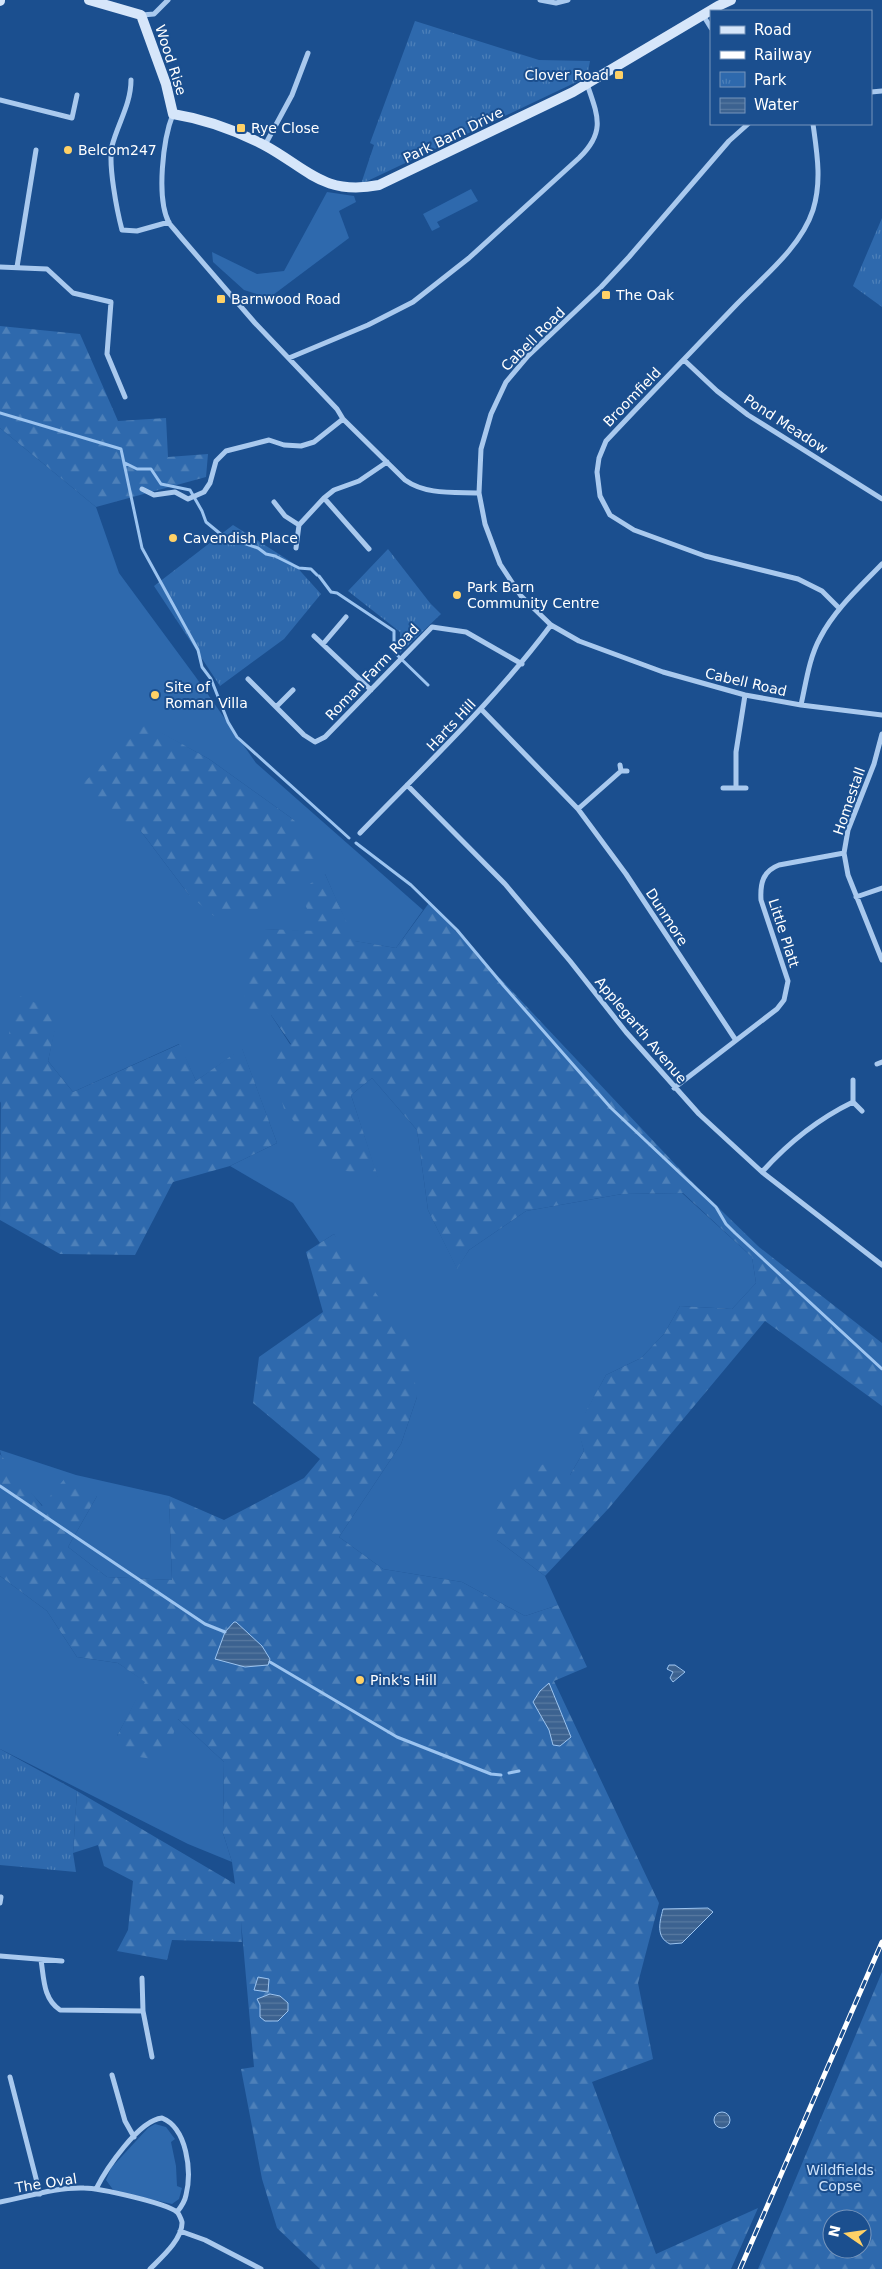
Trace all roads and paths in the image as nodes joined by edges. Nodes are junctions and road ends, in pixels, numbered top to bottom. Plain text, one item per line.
1 (89, 0) edge
2 (168, 0) edge
3 (540, 0) edge
4 (568, 0) edge
5 (732, 0) edge
6 (713, 10) edge
7 (710, 11) edge
8 (142, 15) junction
9 (703, 15) junction
10 (710, 26) edge
11 (308, 53) dead end
12 (131, 80) dead end
13 (587, 84) junction
14 (77, 94) dead end
15 (0, 100) edge
16 (174, 114) junction
17 (747, 125) edge
18 (813, 125) edge
19 (265, 146) junction
20 (36, 150) dead end
21 (169, 222) junction
22 (0, 266) edge
23 (17, 267) junction
24 (289, 358) junction
25 (684, 360) junction
26 (125, 397) dead end
27 (343, 419) junction
28 (387, 462) junction
29 (142, 489) dead end
30 (479, 493) junction
31 (324, 498) junction
32 (882, 499) edge
33 (274, 502) dead end
34 (299, 525) junction
35 (296, 548) dead end
36 (369, 549) dead end
37 (882, 564) edge
38 (839, 608) junction
39 (346, 617) dead end
40 (551, 625) junction
41 (314, 636) dead end
42 (323, 644) junction
43 (522, 664) junction
44 (248, 679) dead end
45 (293, 690) dead end
46 (370, 690) junction
47 (745, 695) junction
48 (801, 705) junction
49 (276, 707) junction
50 (481, 709) junction
51 (882, 715) edge
52 (882, 734) edge
53 (623, 769) dead end
54 (407, 785) junction
55 (723, 788) dead end
56 (736, 788) junction
57 (746, 788) dead end
58 (578, 809) junction
59 (360, 833) dead end
60 (844, 853) junction
61 (882, 888) edge
62 (856, 897) junction
63 (882, 960) edge
64 (735, 1039) junction
65 (853, 1080) dead end
66 (674, 1088) junction
67 (853, 1102) junction
68 (862, 1111) dead end
69 (762, 1172) junction
70 (882, 1265) edge
71 (0, 1956) edge
72 (41, 1960) junction
73 (62, 1961) dead end
74 (142, 1978) dead end
75 (143, 2011) junction
76 (152, 2057) dead end
77 (112, 2075) dead end
78 (10, 2077) dead end
79 (134, 2137) junction
80 (96, 2189) junction
81 (40, 2194) junction
82 (0, 2202) edge
83 (177, 2212) junction
84 (180, 2231) junction
85 (150, 2269) edge
86 (260, 2269) edge

1 - 8 street
2 - 8 street
3 - 4 street
5 - 6 street, Park Barn Drive
7 - 9 street, Park Barn Drive
8 - 16 street, Wood Rise
9 - 10 street
9 - 13 street, Park Barn Drive
11 - 19 street
12 - 21 street
13 - 19 street, Park Barn Drive
13 - 24 street
14 - 15 street
16 - 19 street, Park Barn Drive
16 - 21 street
17 - 30 street, Cabell Road
18 - 25 street, Broomfield
20 - 23 street
21 - 24 street
22 - 23 street
23 - 26 street
24 - 27 street
25 - 32 street, Pond Meadow
25 - 38 street, Broomfield
27 - 28 street
27 - 29 street
28 - 30 street
28 - 31 street
30 - 40 street, Cabell Road
31 - 34 street
31 - 36 street
33 - 34 street
34 - 35 street
37 - 38 street
38 - 48 street
39 - 42 street
40 - 43 street, Harts Hill
40 - 47 street, Cabell Road
41 - 42 street
42 - 46 street
43 - 46 street, Roman Farm Road
43 - 50 street, Harts Hill
44 - 49 street, Roman Farm Road
45 - 49 street
46 - 49 street, Roman Farm Road
47 - 48 street, Cabell Road
47 - 56 street
48 - 51 street, Cabell Road
50 - 54 street, Harts Hill
50 - 58 street, Dunmore
52 - 60 street, Homestall
53 - 58 street
54 - 59 street, Harts Hill
54 - 66 street, Applegarth Avenue
55 - 56 street
56 - 57 street
58 - 64 street, Dunmore
60 - 62 street, Homestall
60 - 64 street, Little Platt
61 - 62 street
62 - 63 street, Homestall
64 - 66 street, Little Platt
65 - 67 street
66 - 69 street, Applegarth Avenue
67 - 68 street
67 - 69 street
69 - 70 street, Applegarth Avenue
71 - 72 street
72 - 73 street
72 - 75 street
74 - 75 street
75 - 76 street
77 - 79 street
78 - 81 street
79 - 80 street, The Oval
79 - 83 street, The Oval
80 - 81 street, The Oval
80 - 83 street, The Oval
81 - 82 street, The Oval
83 - 84 street
84 - 85 street
84 - 86 street

